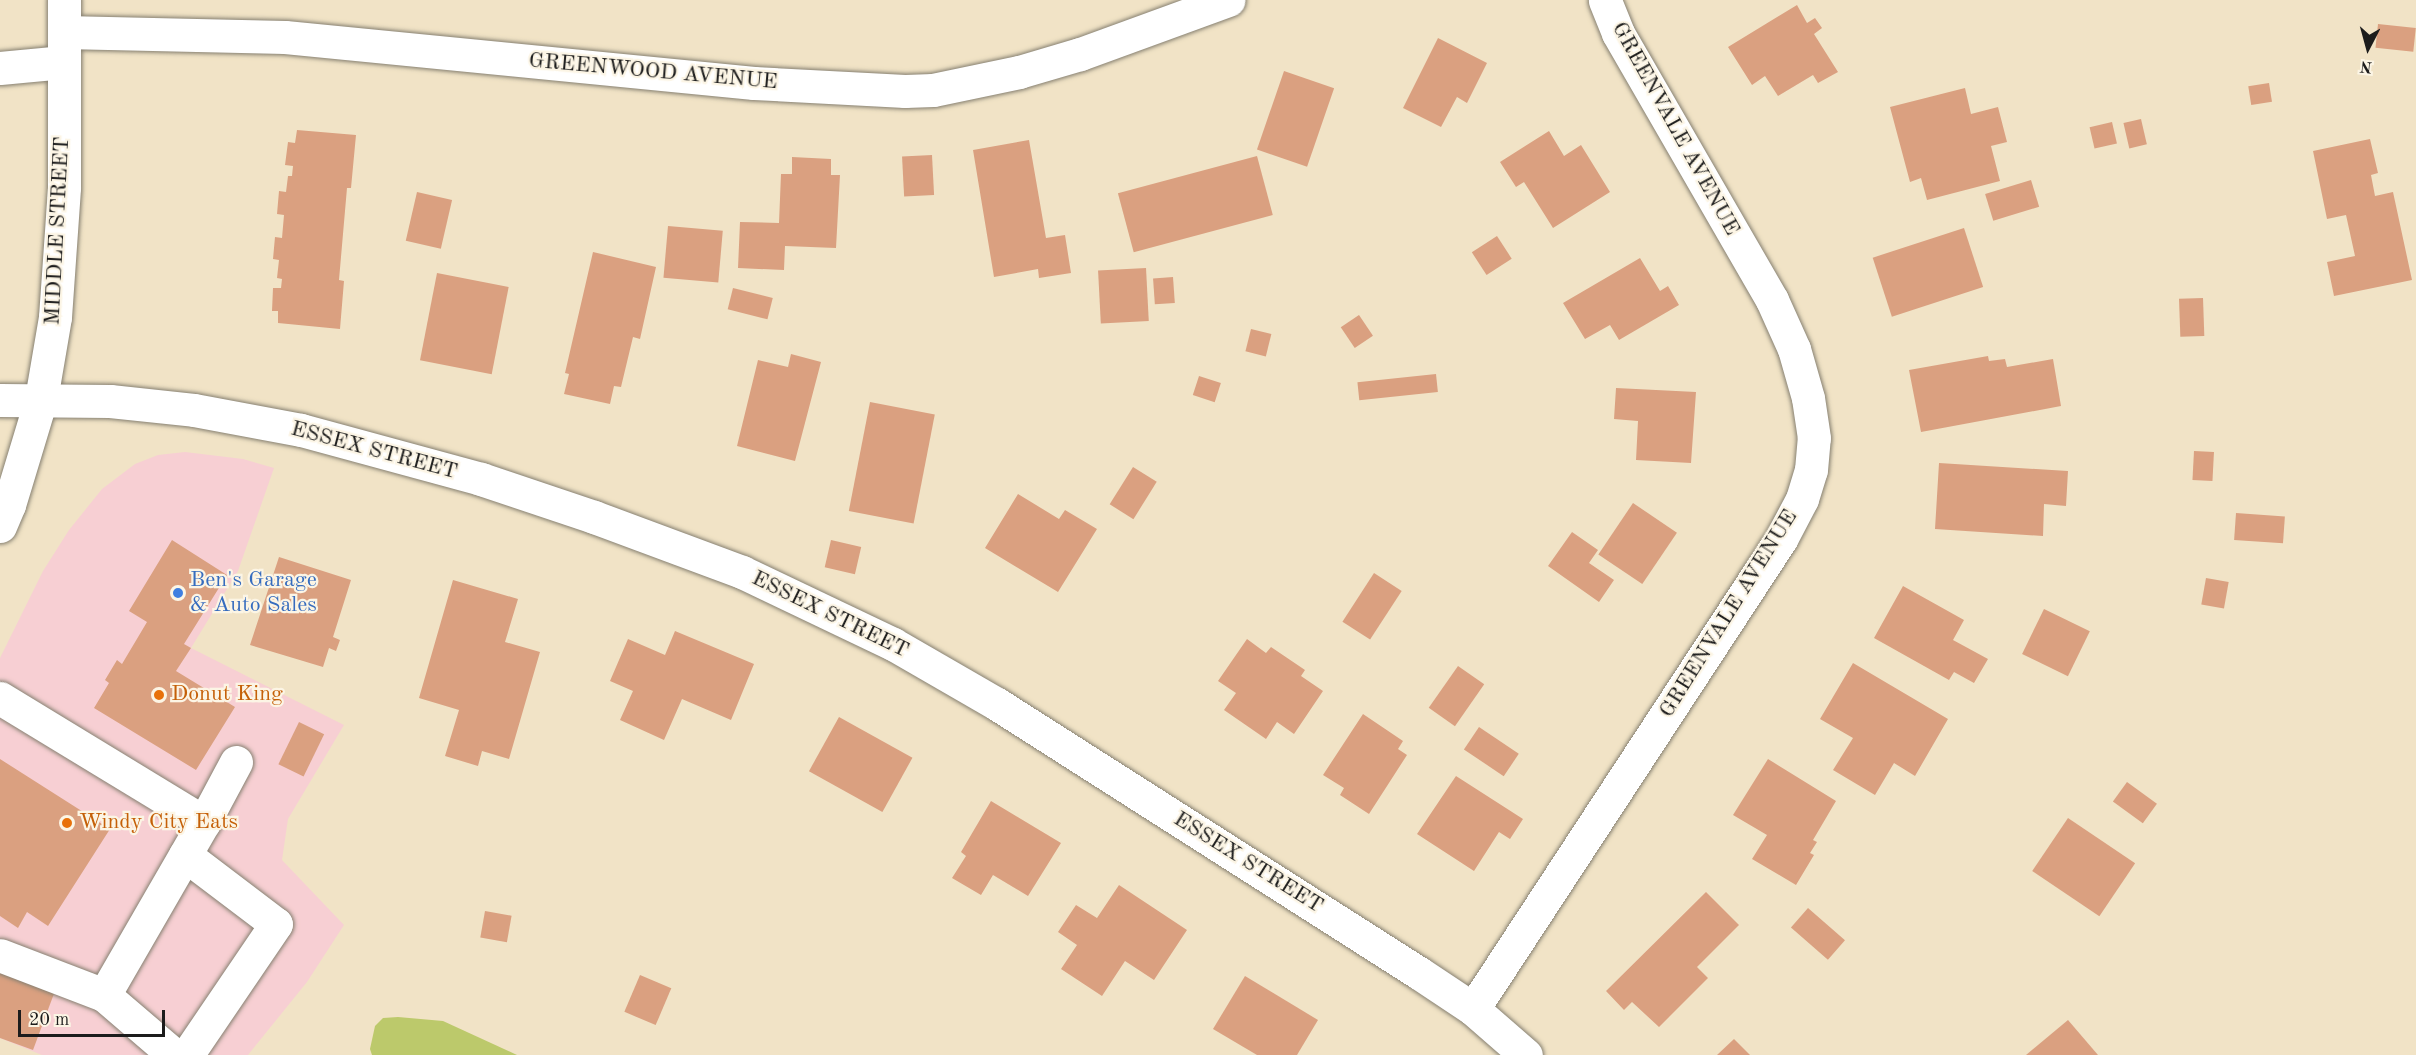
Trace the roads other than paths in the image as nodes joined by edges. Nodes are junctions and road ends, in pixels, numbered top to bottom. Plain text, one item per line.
1 (64, 0) edge
2 (1228, 0) edge
3 (1605, 0) edge
4 (64, 47) junction
5 (0, 68) edge
6 (41, 399) junction
7 (0, 400) edge
8 (0, 526) edge
9 (0, 698) edge
10 (236, 762) dead end
11 (204, 822) junction
12 (185, 855) junction
13 (0, 955) edge
14 (104, 995) junction
15 (1473, 1010) junction
16 (174, 1055) edge
17 (187, 1055) edge
18 (1526, 1055) edge

1 - 4 street, MIDDLE STREET
2 - 4 street, GREENWOOD AVENUE
3 - 15 street, GREENVALE AVENUE
4 - 5 street, GREENWOOD AVENUE
4 - 6 street, MIDDLE STREET
6 - 7 street, ESSEX STREET
6 - 8 street, MIDDLE STREET
6 - 15 street, ESSEX STREET
9 - 11 street
10 - 11 street
11 - 12 street
12 - 14 street
12 - 17 street
13 - 14 street
14 - 16 street
15 - 18 street, ESSEX STREET

